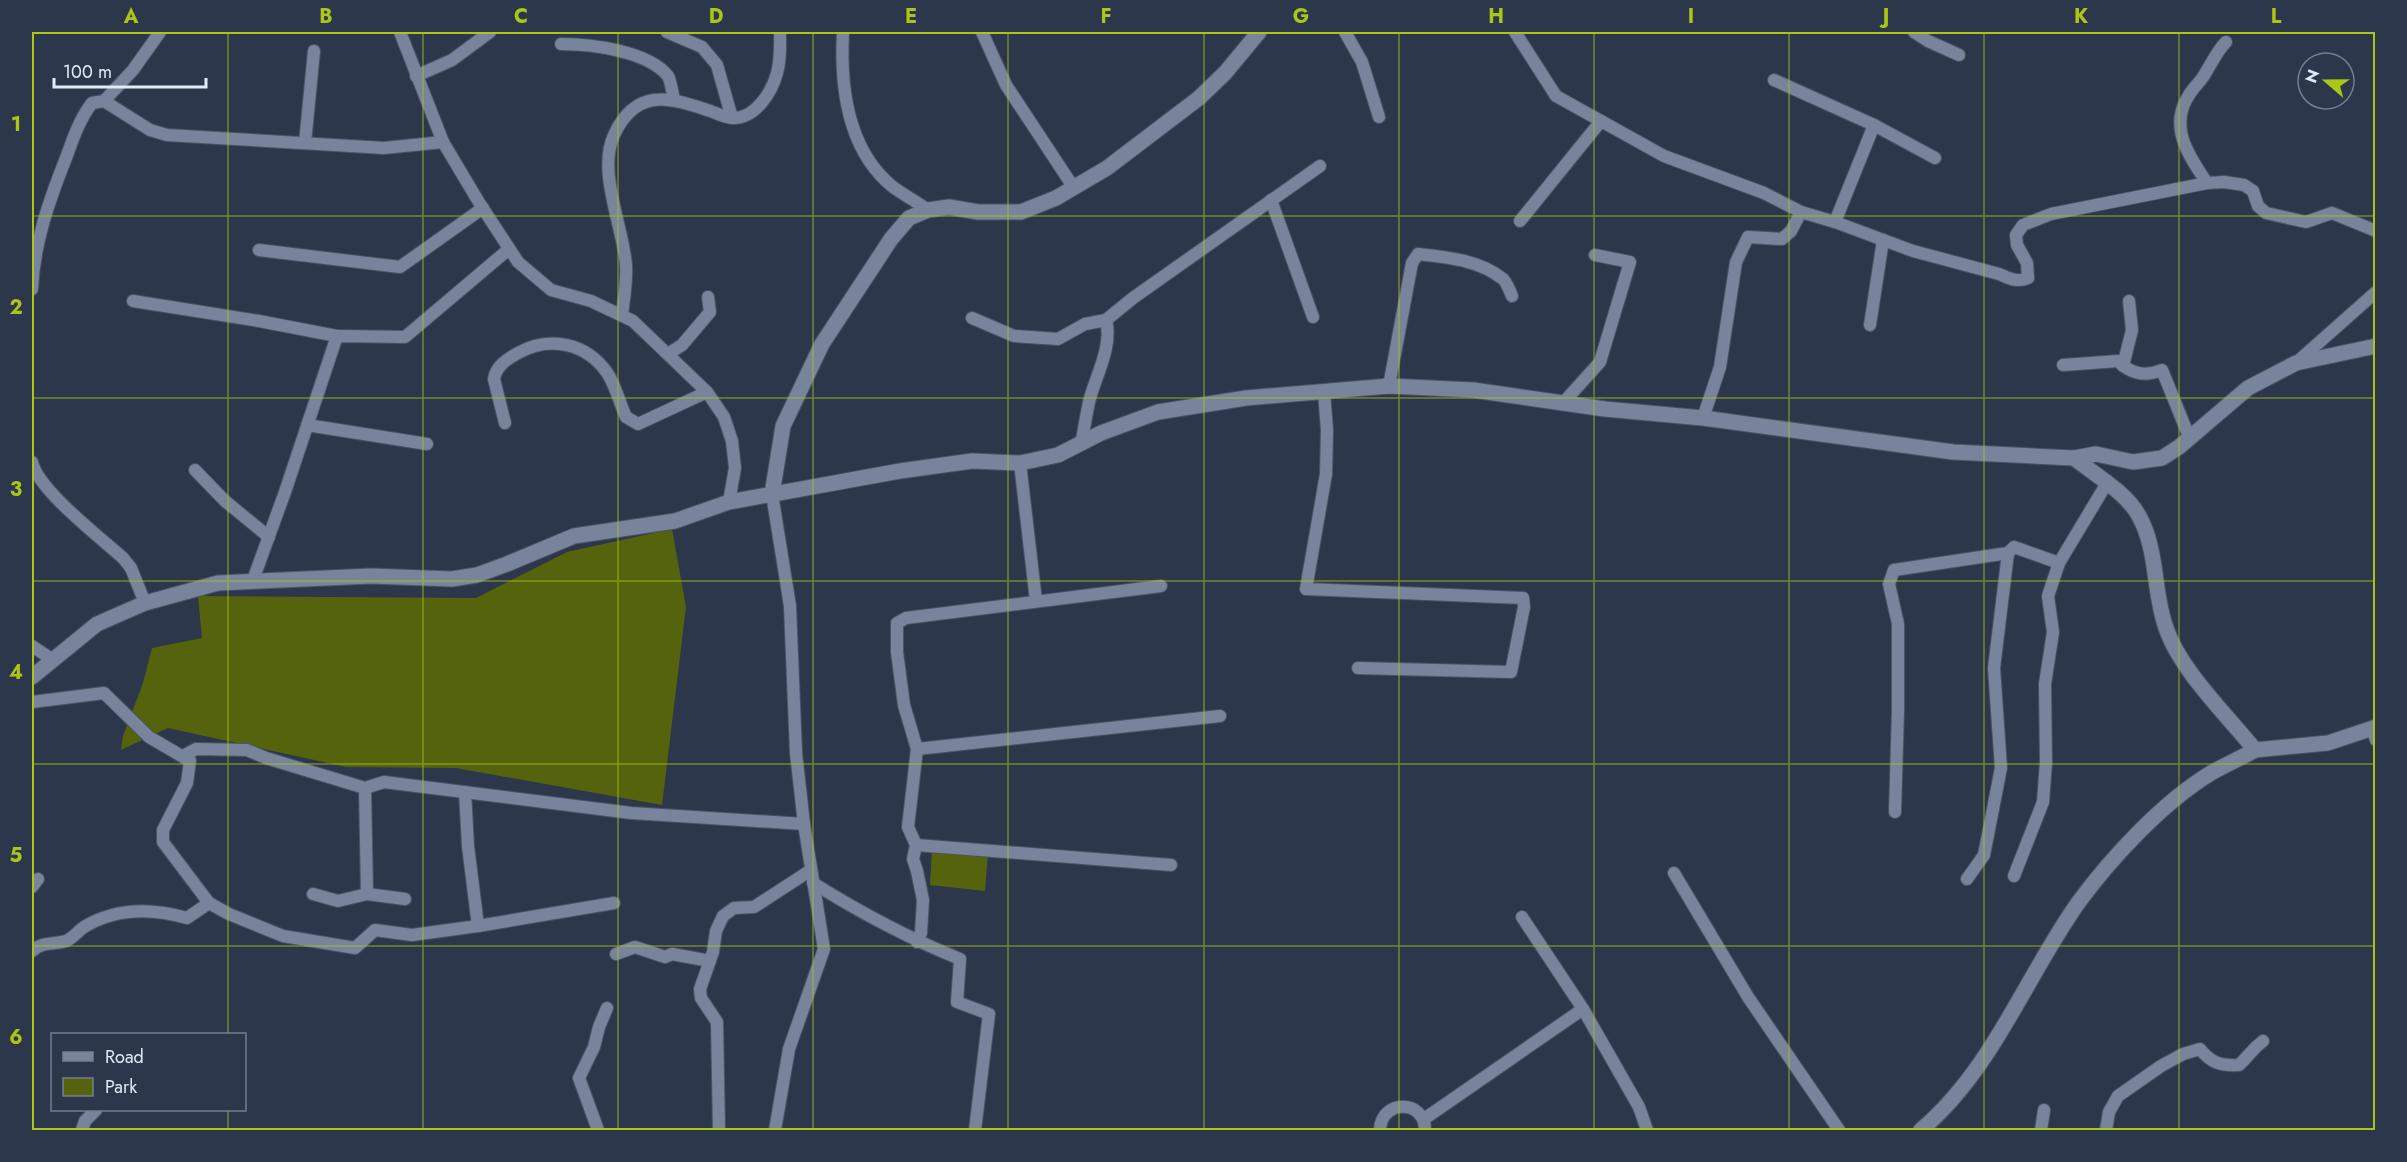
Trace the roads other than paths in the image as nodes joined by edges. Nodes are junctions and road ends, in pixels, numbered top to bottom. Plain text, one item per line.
1 (160, 32) edge
2 (400, 32) edge
3 (490, 32) edge
4 (667, 32) edge
5 (780, 32) edge
6 (843, 32) edge
7 (981, 32) edge
8 (1259, 32) edge
9 (1345, 32) edge
10 (1515, 32) edge
11 (1914, 32) edge
12 (2226, 42) dead end
13 (561, 44) dead end
14 (314, 51) dead end
15 (1959, 55) dead end
16 (416, 76) junction
17 (1774, 80) dead end
18 (674, 99) junction
19 (104, 101) junction
20 (1379, 117) dead end
21 (732, 118) junction
22 (1601, 121) junction
23 (1874, 125) junction
24 (443, 142) junction
25 (305, 143) junction
26 (1935, 158) dead end
27 (1320, 166) dead end
28 (2207, 183) junction
29 (1074, 188) junction
30 (1271, 200) junction
31 (483, 208) junction
32 (928, 210) junction
33 (1801, 212) junction
34 (1520, 221) dead end
35 (1835, 222) junction
36 (2376, 231) edge
37 (1883, 240) junction
38 (509, 249) junction
39 (259, 250) dead end
40 (1594, 255) dead end
41 (32, 289) edge
42 (2376, 292) edge
43 (1512, 296) dead end
44 (708, 297) dead end
45 (133, 301) dead end
46 (2129, 301) dead end
47 (622, 315) junction
48 (1313, 317) dead end
49 (972, 318) dead end
50 (1106, 320) junction
51 (1870, 325) dead end
52 (337, 336) junction
53 (2376, 346) edge
54 (668, 354) junction
55 (2296, 363) junction
56 (2063, 364) dead end
57 (2123, 366) junction
58 (1389, 386) junction
59 (707, 392) junction
60 (1324, 392) junction
61 (1563, 403) junction
62 (1703, 418) junction
63 (505, 423) dead end
64 (308, 425) junction
65 (2190, 439) junction
66 (427, 444) dead end
67 (1081, 444) junction
68 (2074, 458) junction
69 (32, 462) edge
70 (1020, 463) junction
71 (195, 470) dead end
72 (2107, 483) junction
73 (771, 495) junction
74 (729, 502) junction
75 (269, 537) junction
76 (2008, 553) junction
77 (2059, 563) junction
78 (253, 580) junction
79 (1161, 586) dead end
80 (1036, 601) junction
81 (145, 603) junction
82 (32, 646) edge
83 (53, 660) junction
84 (1358, 668) dead end
85 (32, 677) edge
86 (32, 702) edge
87 (1220, 716) dead end
88 (2374, 731) edge
89 (917, 749) junction
90 (2255, 750) junction
91 (183, 756) junction
92 (365, 788) junction
93 (465, 792) junction
94 (1895, 812) dead end
95 (804, 824) junction
96 (916, 845) junction
97 (1171, 865) dead end
98 (811, 870) junction
99 (1674, 873) dead end
100 (2014, 876) dead end
101 (1967, 879) dead end
102 (813, 883) junction
103 (313, 894) dead end
104 (367, 894) junction
105 (405, 899) dead end
106 (209, 903) junction
107 (614, 903) dead end
108 (1522, 917) dead end
109 (478, 927) junction
110 (916, 942) junction
111 (32, 951) edge
112 (615, 954) dead end
113 (710, 961) junction
114 (607, 1008) dead end
115 (1583, 1009) junction
116 (2263, 1041) dead end
117 (2044, 1110) dead end
118 (95, 1111) edge
119 (1425, 1125) edge
120 (82, 1131) edge
121 (598, 1131) edge
122 (718, 1131) edge
123 (775, 1131) edge
124 (975, 1131) edge
125 (1380, 1131) edge
126 (1647, 1131) edge
127 (1839, 1131) edge
128 (1922, 1131) edge
129 (2041, 1131) edge
130 (2106, 1131) edge

1 - 19 street
2 - 16 street
3 - 16 street
4 - 21 street
5 - 21 street
6 - 32 street
7 - 29 street
8 - 29 street
9 - 20 street
10 - 22 street
11 - 15 street
12 - 28 street
13 - 18 street
14 - 25 street
16 - 24 street
17 - 23 street
18 - 21 street
18 - 47 street
19 - 25 street
19 - 41 street
22 - 33 street
22 - 34 street
23 - 26 street
23 - 35 street
24 - 25 street
24 - 31 street
27 - 30 street
28 - 36 street
28 - 37 street
29 - 32 street
30 - 48 street
30 - 50 street
31 - 38 street
31 - 39 street
32 - 73 street
33 - 35 street
33 - 62 street
35 - 37 street
37 - 51 street
38 - 47 street
38 - 52 street
40 - 61 street
42 - 55 street
43 - 58 street
44 - 54 street
45 - 52 street
46 - 57 street
47 - 54 street
49 - 50 street
50 - 67 street
52 - 64 street
53 - 55 street
54 - 59 street
55 - 65 street
56 - 57 street
57 - 65 street
58 - 60 street
58 - 61 street
59 - 63 street
59 - 74 street
60 - 67 street
60 - 84 street
61 - 62 street
62 - 68 street
64 - 66 street
64 - 75 street
65 - 68 street
67 - 70 street
68 - 72 street
69 - 81 street
70 - 73 street
70 - 80 street
71 - 75 street
72 - 77 street
72 - 90 street
73 - 74 street
73 - 95 street
74 - 78 street
75 - 78 street
76 - 77 street
76 - 94 street
76 - 101 street
77 - 100 street
78 - 81 street
79 - 80 street
80 - 89 street
81 - 83 street
82 - 83 street
83 - 85 street
86 - 91 street
87 - 89 street
88 - 90 street
89 - 96 street
90 - 128 street
91 - 92 street
91 - 106 street
92 - 93 street
92 - 104 street
93 - 95 street
93 - 109 street
95 - 98 street
96 - 97 street
96 - 110 street
98 - 102 street
98 - 113 street
99 - 127 street
102 - 110 street
102 - 123 street
103 - 104 street
104 - 105 street
106 - 109 street
106 - 111 street
107 - 109 street
108 - 115 street
110 - 124 street
112 - 113 street
113 - 122 street
114 - 121 street
115 - 119 street
115 - 126 street
116 - 130 street
117 - 129 street
118 - 120 street
119 - 125 street

